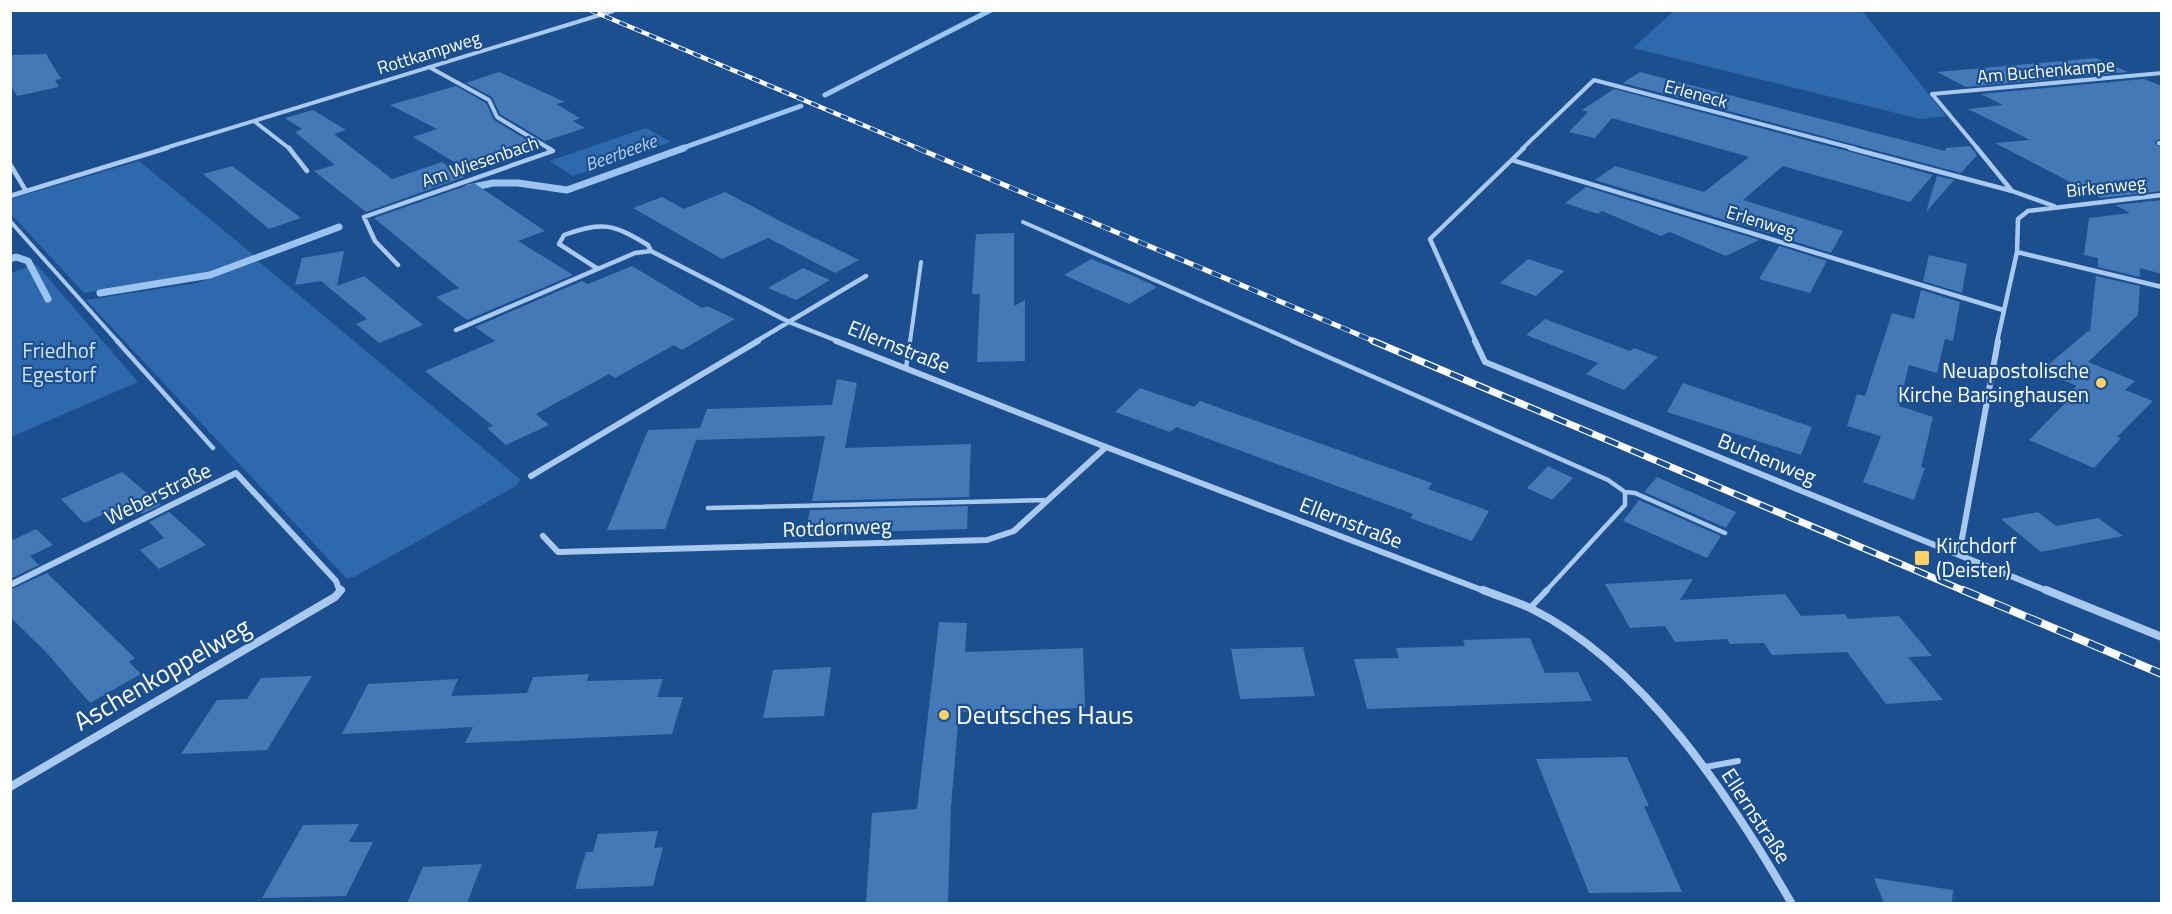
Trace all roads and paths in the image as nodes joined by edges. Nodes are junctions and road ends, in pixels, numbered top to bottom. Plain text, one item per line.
1 (613, 11) edge
2 (429, 67) junction
3 (2162, 73) edge
4 (254, 121) junction
5 (1512, 160) junction
6 (10, 164) edge
7 (307, 171) dead end
8 (26, 191) junction
9 (2012, 191) junction
10 (2162, 195) edge
11 (10, 196) edge
12 (2054, 206) junction
13 (10, 221) edge
14 (1023, 222) dead end
15 (1430, 239) joint
16 (651, 251) junction
17 (2016, 252) junction
18 (921, 262) dead end
19 (398, 265) dead end
20 (598, 269) junction
21 (866, 276) dead end
22 (2162, 287) edge
23 (2002, 310) junction
24 (789, 322) junction
25 (456, 330) dead end
26 (906, 368) junction
27 (1106, 447) junction
28 (213, 448) dead end
29 (531, 476) dead end
30 (1625, 492) junction
31 (1048, 500) junction
32 (708, 508) dead end
33 (1725, 533) dead end
34 (543, 536) dead end
35 (1959, 555) junction
36 (10, 585) edge
37 (335, 597) joint
38 (1530, 608) junction
39 (2162, 637) edge
40 (1738, 761) dead end
41 (1705, 767) junction
42 (10, 787) edge
43 (1792, 903) edge

1 - 2 street, Rottkampweg
2 - 4 street, Rottkampweg
2 - 19 street, Am Wiesenbach
3 - 9 street, Am Buchenkampe
4 - 7 street
4 - 8 street, Rottkampweg
5 - 9 street, Erleneck
5 - 15 street, Erleneck
5 - 23 street, Erlenweg
6 - 8 street
8 - 11 street, Rottkampweg
9 - 12 street
10 - 12 street, Birkenweg
12 - 17 street, Birkenweg
13 - 28 lane
14 - 30 lane
15 - 35 street, Buchenweg
16 - 20 street
16 - 20 street, Ellernstraße
16 - 24 street, Ellernstraße
17 - 22 street
17 - 23 street
18 - 26 lane
20 - 25 street
21 - 24 street, Ellernstraße
23 - 35 street
24 - 26 street, Ellernstraße
24 - 29 street, Ellernstraße
26 - 27 street, Ellernstraße
27 - 31 street, Rotdornweg
27 - 38 street, Ellernstraße
30 - 33 lane
30 - 38 lane
31 - 32 lane
31 - 34 street, Rotdornweg
35 - 39 street, Buchenweg
36 - 37 street, Weberstraße
37 - 42 street, Aschenkoppelweg
38 - 41 street, Ellernstraße
40 - 41 lane
41 - 43 street, Ellernstraße

